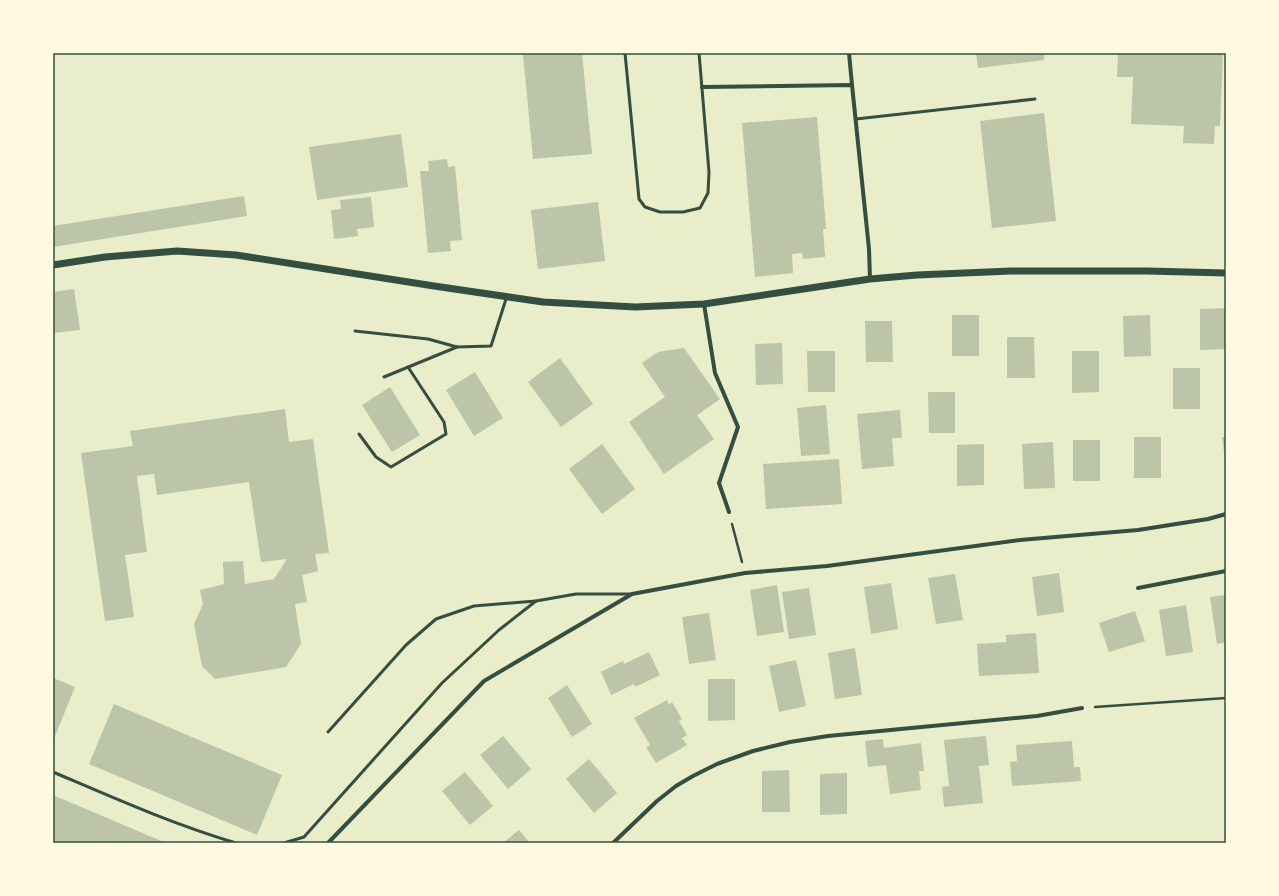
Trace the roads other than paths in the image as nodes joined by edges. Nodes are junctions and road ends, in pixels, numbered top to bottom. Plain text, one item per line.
1 (625, 53) edge
2 (699, 53) edge
3 (849, 53) edge
4 (852, 85) junction
5 (702, 87) junction
6 (1035, 99) dead end
7 (856, 119) junction
8 (53, 265) edge
9 (1226, 273) edge
10 (870, 279) junction
11 (507, 296) junction
12 (704, 304) junction
13 (355, 331) dead end
14 (457, 347) junction
15 (408, 367) junction
16 (384, 377) dead end
17 (359, 434) dead end
18 (729, 512) road end
19 (1226, 514) edge
20 (1226, 571) edge
21 (1138, 588) dead end
22 (632, 594) junction
23 (536, 601) junction
24 (1082, 708) road end
25 (328, 732) dead end
26 (53, 772) edge
27 (236, 843) edge
28 (284, 843) edge
29 (328, 843) edge
30 (613, 843) edge

1 - 5 lane
2 - 5 lane
3 - 4 street
4 - 5 street
4 - 7 street
6 - 7 lane
7 - 10 street
8 - 11 street
9 - 10 street
10 - 12 street
11 - 12 street
11 - 14 lane
12 - 18 street
13 - 14 lane
14 - 15 lane
15 - 16 lane
15 - 17 lane
19 - 22 street
20 - 21 street
22 - 23 lane
22 - 29 street
23 - 25 lane
23 - 28 lane
24 - 30 street
26 - 27 lane

